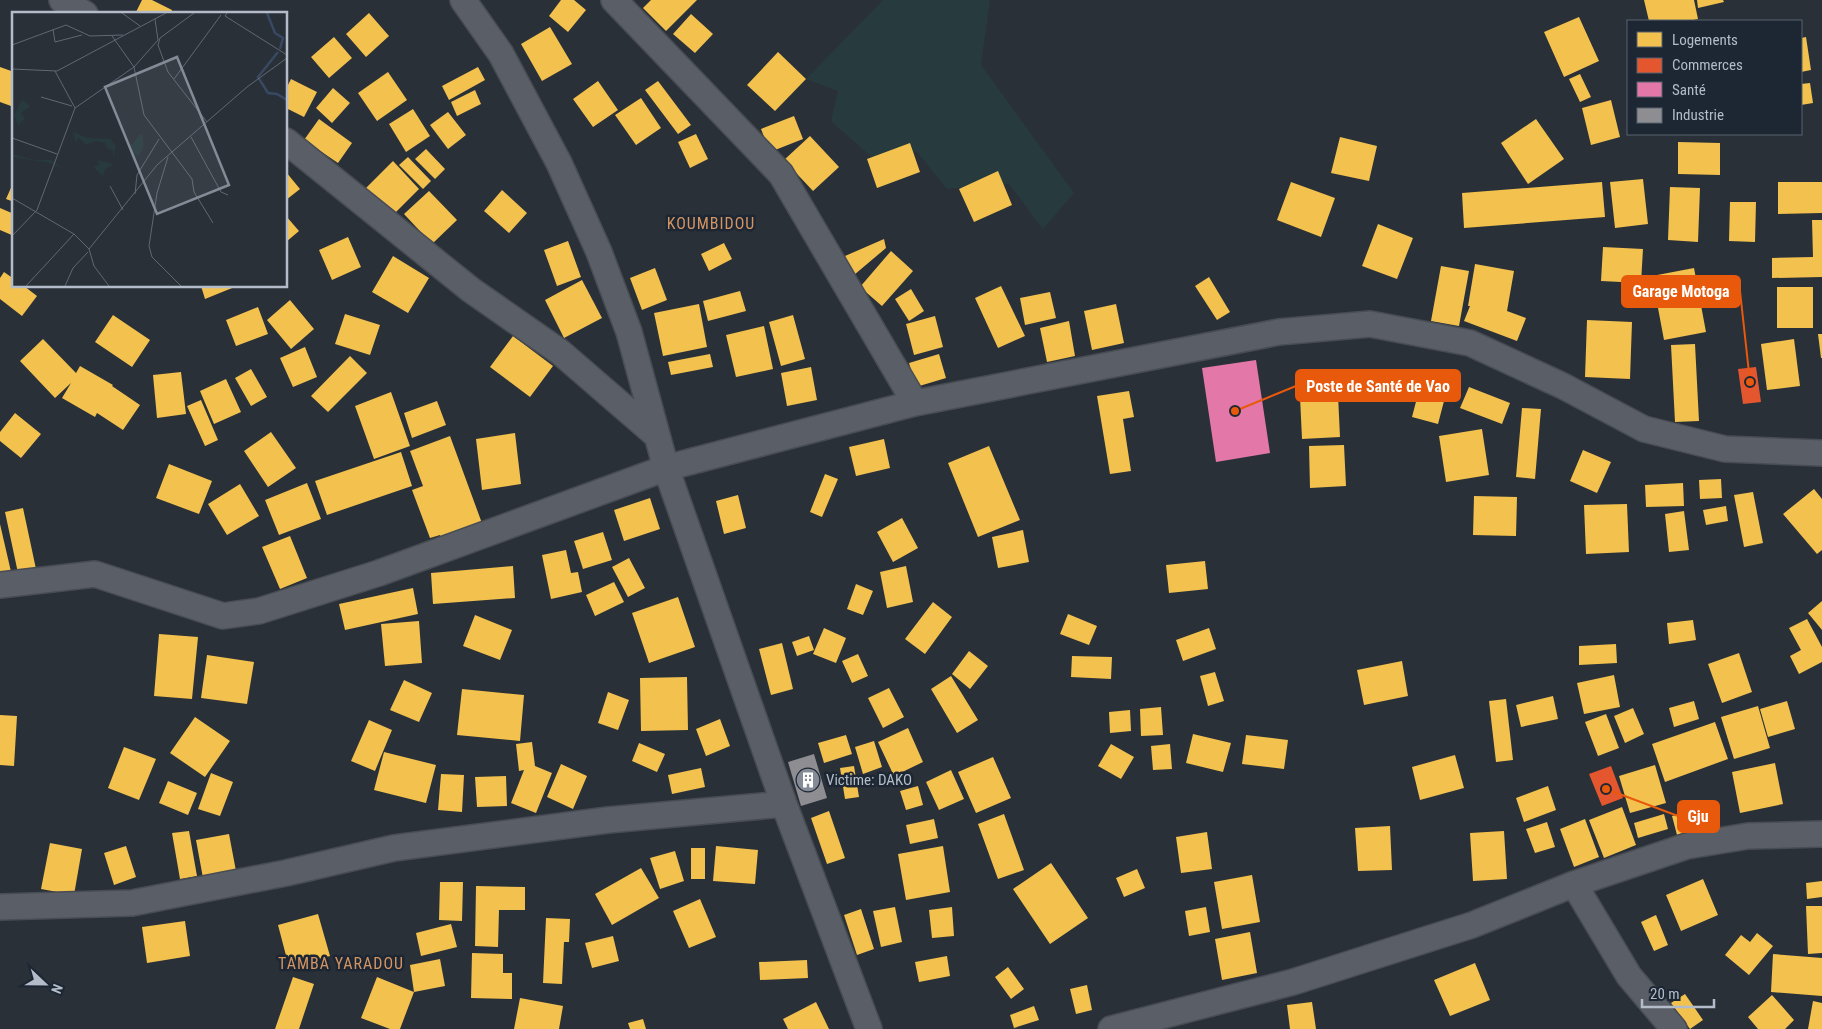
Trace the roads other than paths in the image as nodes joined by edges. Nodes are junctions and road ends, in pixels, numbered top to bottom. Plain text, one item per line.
1 (62, 0) edge
2 (463, 0) edge
3 (614, 0) edge
4 (82, 12) edge
5 (288, 143) edge
6 (915, 403) junction
7 (656, 435) junction
8 (1822, 453) edge
9 (666, 468) junction
10 (0, 585) edge
11 (784, 804) junction
12 (1822, 834) edge
13 (1574, 884) junction
14 (0, 907) edge
15 (869, 1029) edge
16 (1111, 1029) edge
17 (1674, 1029) edge

1 - 4 street
2 - 7 street
3 - 6 street
5 - 7 street
6 - 8 street
6 - 9 street
7 - 9 street
9 - 10 street
9 - 11 street
11 - 14 street
11 - 15 street
12 - 13 street
13 - 16 street
13 - 17 street

